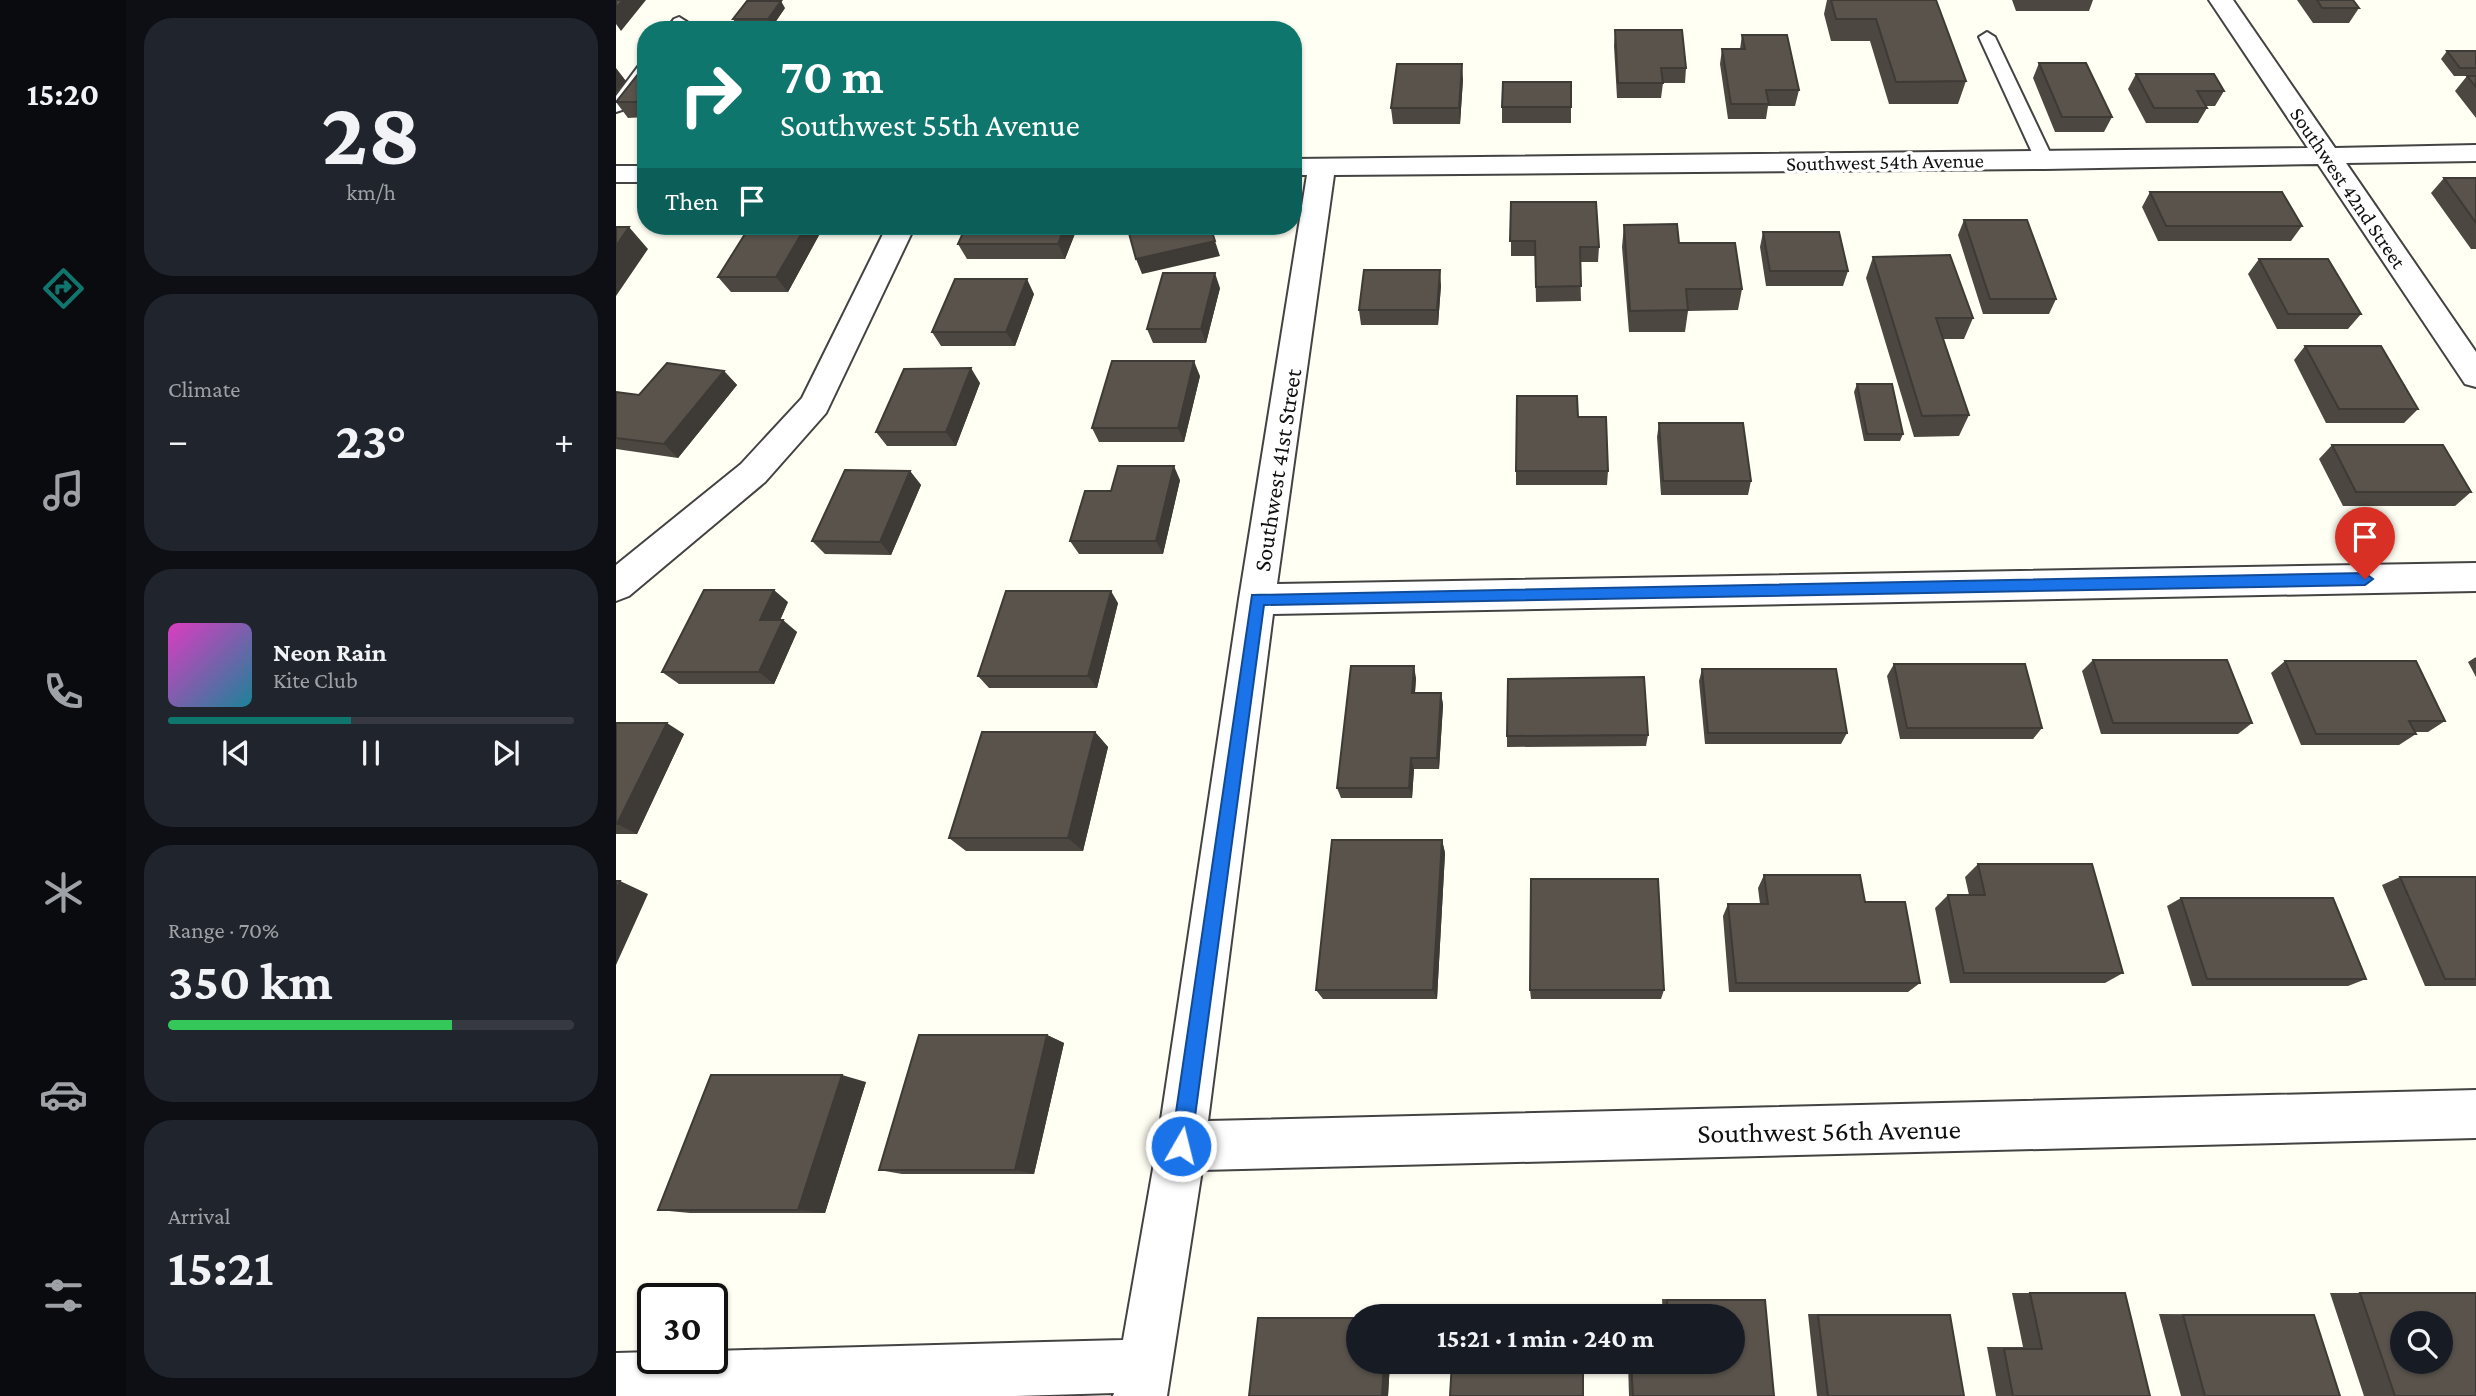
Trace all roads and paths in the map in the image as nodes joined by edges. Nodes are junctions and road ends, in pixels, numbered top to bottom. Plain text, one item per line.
1 (2221, 0) edge
2 (1987, 37) dead end
3 (637, 79) edge
4 (616, 107) edge
5 (2476, 153) edge
6 (2326, 155) junction
7 (2045, 160) junction
8 (1308, 167) edge
9 (616, 174) edge
10 (637, 174) edge
11 (1302, 218) edge
12 (897, 235) edge
13 (1300, 235) edge
14 (2476, 376) edge
15 (2476, 577) edge
16 (616, 586) edge
17 (1257, 599) junction
18 (2476, 1114) edge
19 (1181, 1146) junction
20 (616, 1380) edge
21 (1142, 1381) edge

1 - 6 street, Southwest 42nd Street
2 - 7 lane
3 - 4 lane
5 - 6 street, Southwest 54th Avenue
6 - 7 street, Southwest 54th Avenue
6 - 14 street, Southwest 42nd Street
7 - 8 street, Southwest 54th Avenue
8 - 11 street, Southwest 41st Street
9 - 10 street
12 - 16 street
13 - 17 street, Southwest 41st Street
15 - 17 street
17 - 19 street, Southwest 41st Street
18 - 19 street, Southwest 56th Avenue
19 - 21 street, Southwest 41st Street
20 - 21 street

